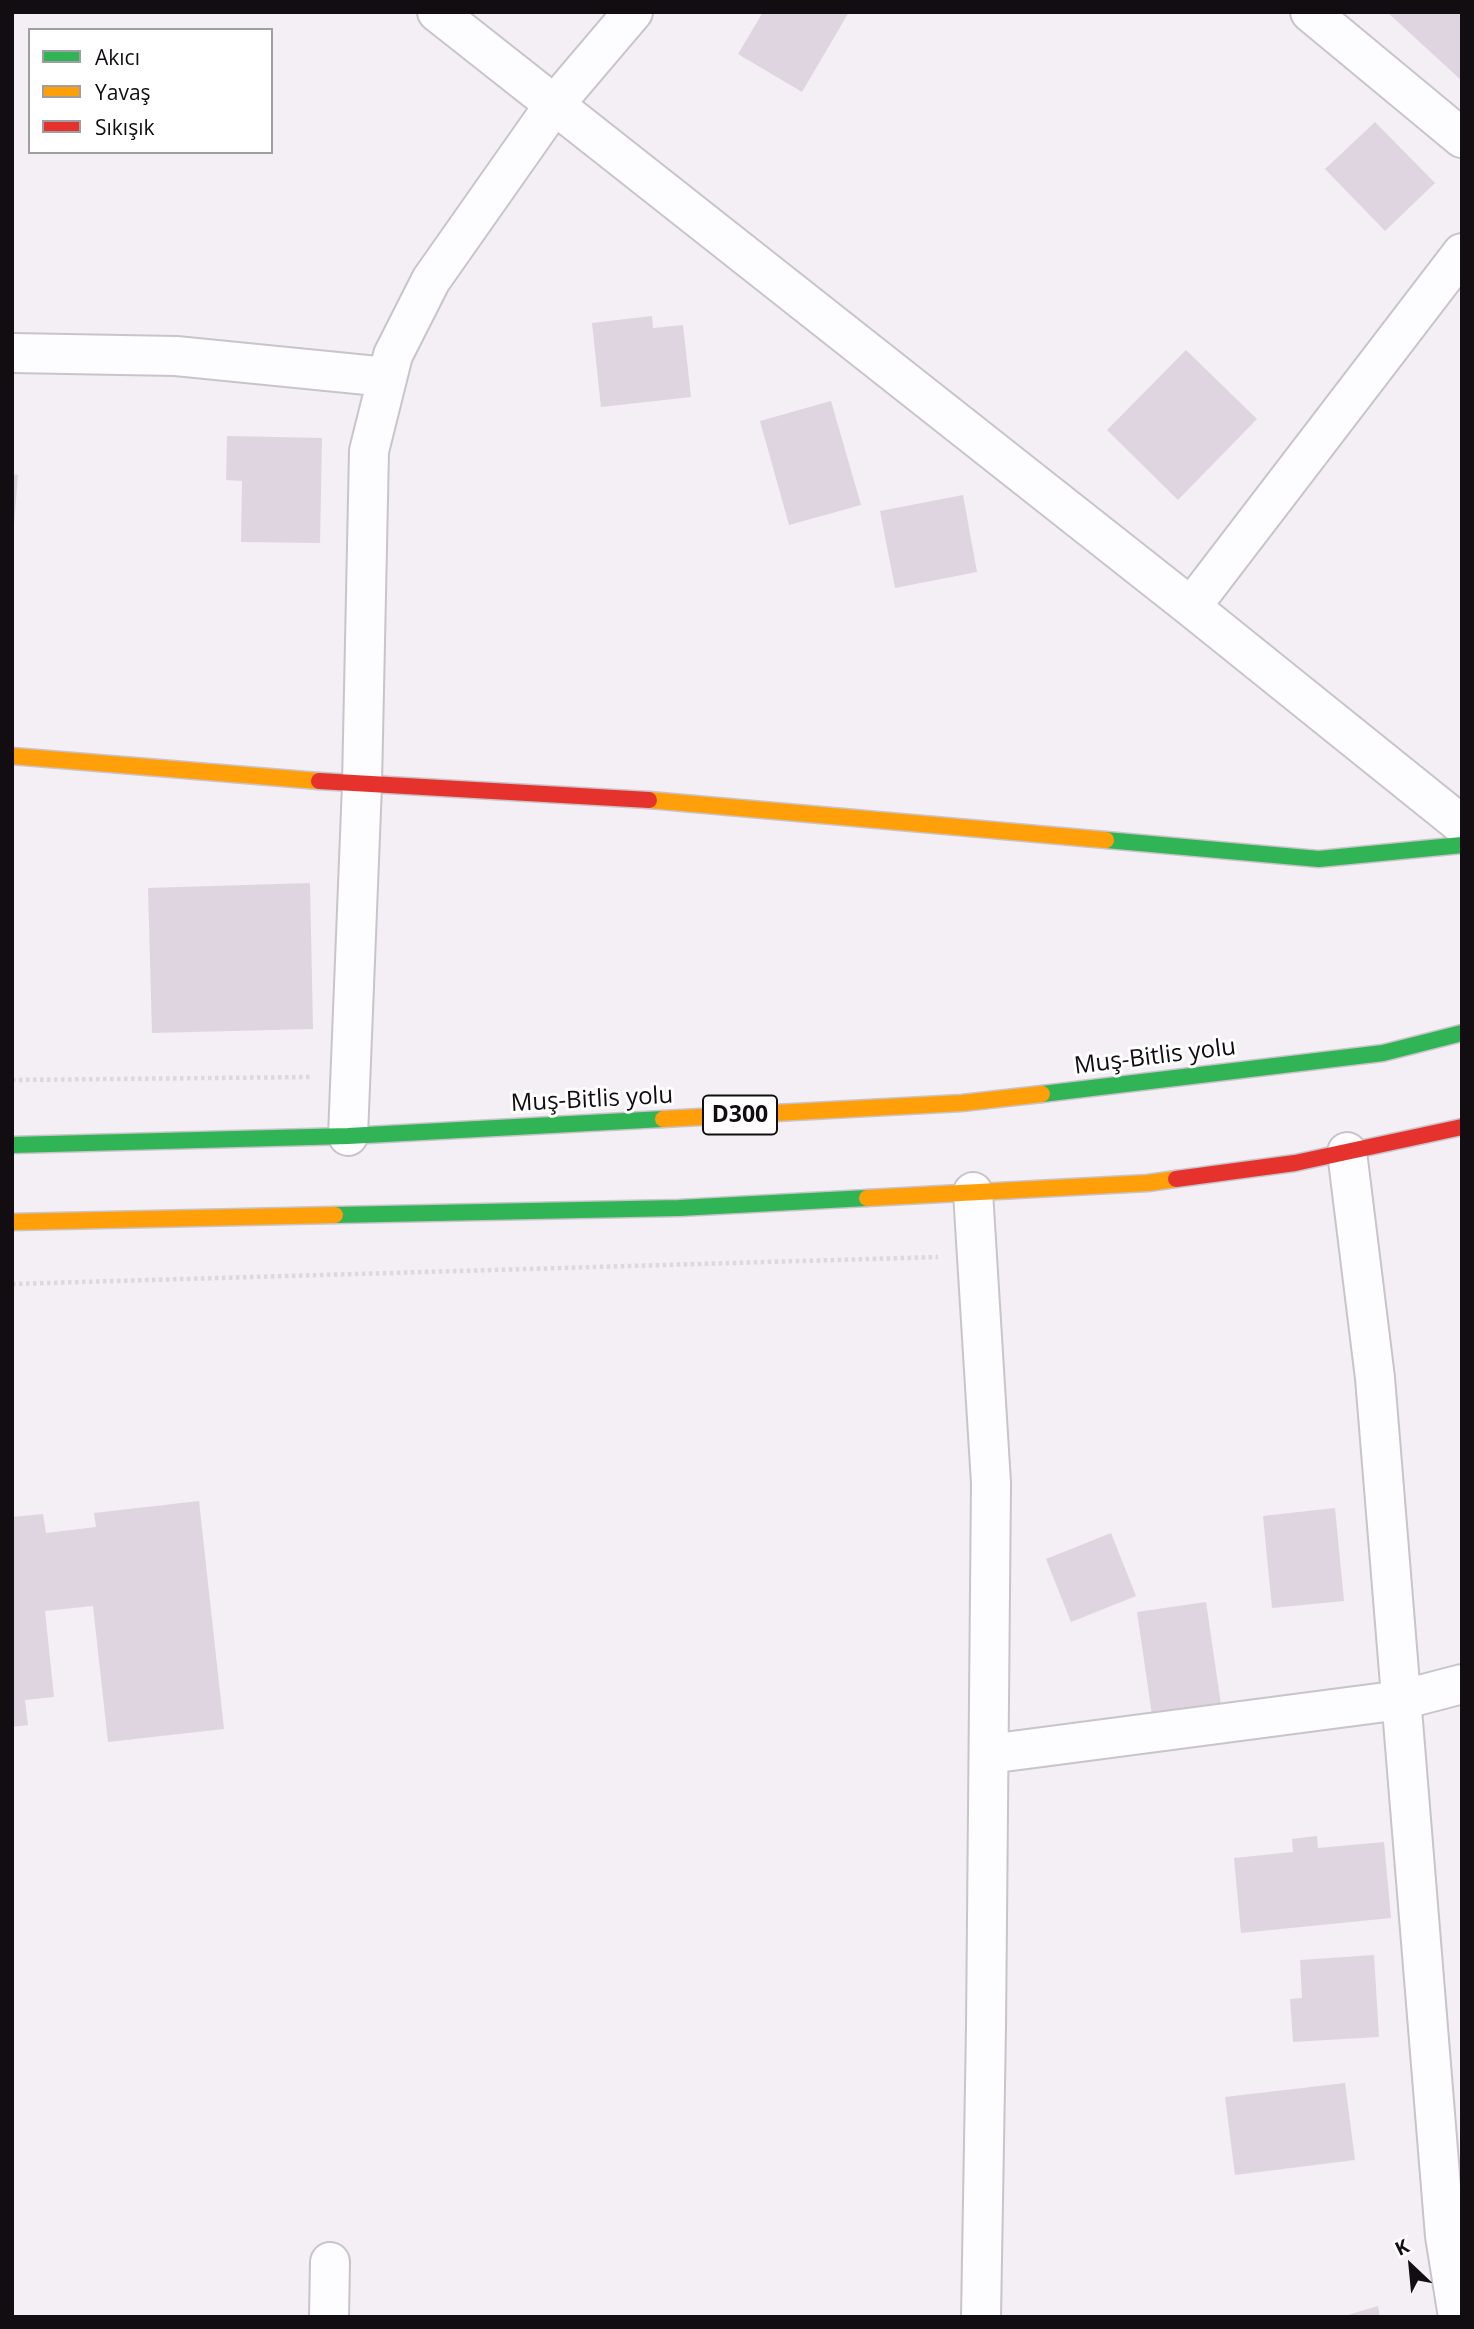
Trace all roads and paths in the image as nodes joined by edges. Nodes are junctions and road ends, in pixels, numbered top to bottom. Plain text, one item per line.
1 (437, 12) edge
2 (633, 12) edge
3 (1310, 12) edge
4 (554, 105) junction
5 (1462, 138) edge
6 (1462, 253) edge
7 (12, 354) edge
8 (387, 377) junction
9 (1191, 607) junction
10 (12, 756) edge
11 (362, 785) junction
12 (1462, 825) edge
13 (1462, 845) edge
14 (1462, 1033) edge
15 (351, 1077) junction
16 (12, 1080) edge
17 (1462, 1127) edge
18 (348, 1136) junction
19 (12, 1145) edge
20 (1347, 1152) junction
21 (973, 1192) junction
22 (12, 1222) edge
23 (977, 1255) junction
24 (12, 1284) edge
25 (1462, 1685) edge
26 (1401, 1700) junction
27 (989, 1754) junction
28 (330, 2262) dead end
29 (329, 2317) edge
30 (981, 2317) edge
31 (1458, 2317) edge

1 - 4 street
2 - 4 street
3 - 5 street
4 - 8 street
4 - 9 street
6 - 9 street
7 - 8 street
8 - 11 street
9 - 12 street
10 - 11 main road
11 - 13 main road
11 - 15 street
14 - 18 main road, Muş-Bitlis yolu / D300
15 - 16 path
15 - 18 street
17 - 20 main road
18 - 19 main road, Muş-Bitlis yolu / D300
20 - 21 main road
20 - 26 street
21 - 22 main road
21 - 23 street
23 - 24 path
23 - 27 street
25 - 26 street
26 - 27 street
26 - 31 street
27 - 30 street
28 - 29 street

